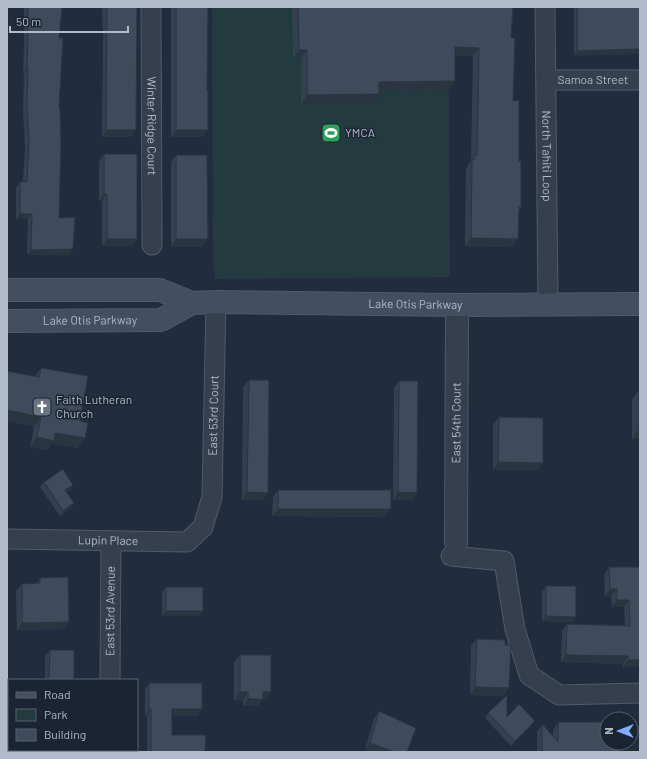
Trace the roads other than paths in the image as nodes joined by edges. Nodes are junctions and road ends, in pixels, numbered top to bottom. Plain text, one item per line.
1 (151, 7) edge
2 (545, 7) edge
3 (546, 80) junction
4 (640, 80) edge
5 (152, 245) dead end
6 (7, 290) edge
7 (216, 302) junction
8 (192, 303) junction
9 (548, 304) junction
10 (640, 304) edge
11 (457, 305) junction
12 (7, 321) edge
13 (203, 526) joint
14 (7, 539) edge
15 (111, 541) junction
16 (454, 549) joint
17 (110, 679) edge
18 (640, 693) edge

1 - 5 street, Winter Ridge Court
2 - 3 street, North Tahiti Loop
3 - 4 street, Samoa Street
3 - 9 street, North Tahiti Loop
6 - 8 main road, Lake Otis Parkway
7 - 8 main road, Lake Otis Parkway
7 - 11 main road, Lake Otis Parkway
7 - 13 street, East 53rd Court
8 - 12 main road, Lake Otis Parkway
9 - 10 main road, Lake Otis Parkway
9 - 11 main road, Lake Otis Parkway
11 - 16 street, East 54th Court
13 - 15 street, Lupin Place
14 - 15 street, Lupin Place
15 - 17 street, East 53rd Avenue
16 - 18 street

